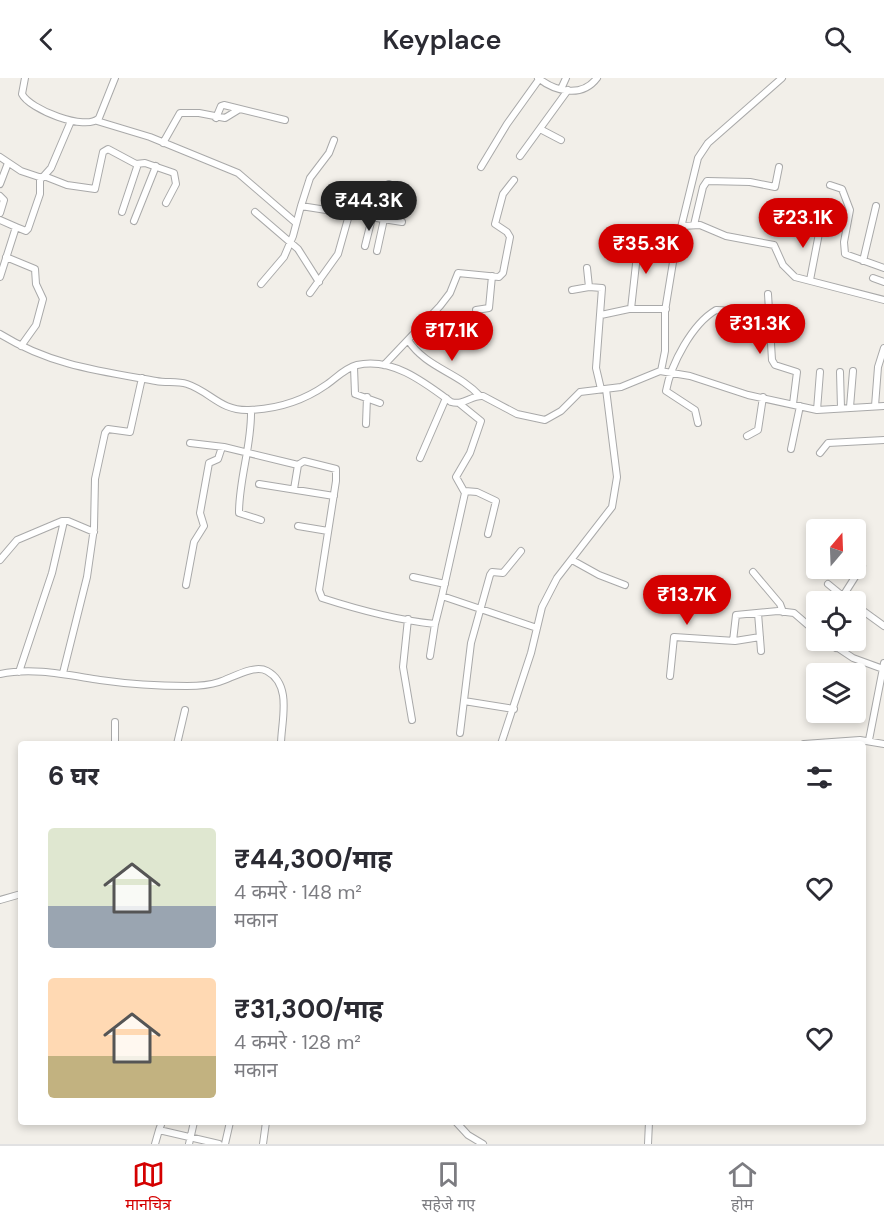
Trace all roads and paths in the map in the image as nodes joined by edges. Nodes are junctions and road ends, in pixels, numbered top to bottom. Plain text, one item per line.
1 (25, 78) edge
2 (115, 78) edge
3 (566, 78) edge
4 (597, 78) edge
5 (782, 78) edge
6 (539, 79) edge
7 (565, 90) junction
8 (238, 110) junction
9 (216, 118) junction
10 (285, 120) dead end
11 (97, 121) junction
12 (70, 124) junction
13 (540, 129) junction
14 (334, 140) dead end
15 (561, 140) dead end
16 (163, 143) junction
17 (520, 156) dead end
18 (0, 157) edge
19 (8, 163) junction
20 (138, 164) junction
21 (156, 166) junction
22 (481, 167) dead end
23 (779, 167) dead end
24 (42, 177) junction
25 (514, 180) dead end
26 (0, 184) edge
27 (389, 184) dead end
28 (830, 185) dead end
29 (0, 196) edge
30 (166, 203) dead end
31 (302, 206) junction
32 (876, 206) dead end
33 (122, 212) dead end
34 (255, 212) dead end
35 (0, 213) edge
36 (349, 215) junction
37 (372, 218) junction
38 (383, 219) junction
39 (0, 220) edge
40 (134, 221) dead end
41 (402, 222) dead end
42 (296, 223) junction
43 (821, 223) dead end
44 (694, 225) junction
45 (682, 226) junction
46 (16, 227) junction
47 (639, 237) dead end
48 (291, 242) junction
49 (365, 246) dead end
50 (377, 251) dead end
51 (6, 257) junction
52 (863, 261) junction
53 (587, 268) dead end
54 (884, 268) edge
55 (492, 276) junction
56 (0, 277) edge
57 (873, 278) dead end
58 (810, 280) junction
59 (319, 282) junction
60 (884, 282) edge
61 (261, 284) dead end
62 (589, 286) junction
63 (572, 290) dead end
64 (310, 293) dead end
65 (768, 294) dead end
66 (884, 300) edge
67 (476, 309) dead end
68 (631, 309) junction
69 (666, 309) junction
70 (741, 311) dead end
71 (601, 315) junction
72 (0, 335) edge
73 (744, 336) dead end
74 (771, 337) junction
75 (408, 340) junction
76 (21, 346) junction
77 (884, 348) edge
78 (384, 365) junction
79 (354, 367) junction
80 (661, 371) junction
81 (853, 371) dead end
82 (820, 372) dead end
83 (840, 372) dead end
84 (672, 373) junction
85 (142, 378) junction
86 (603, 389) junction
87 (480, 396) junction
88 (763, 397) junction
89 (367, 398) junction
90 (446, 398) junction
91 (466, 400) junction
92 (380, 403) dead end
93 (797, 405) junction
94 (875, 406) junction
95 (884, 406) edge
96 (850, 407) junction
97 (841, 408) junction
98 (251, 410) junction
99 (817, 410) junction
100 (698, 423) dead end
101 (366, 424) dead end
102 (747, 436) dead end
103 (884, 440) edge
104 (190, 443) dead end
105 (222, 447) junction
106 (791, 448) dead end
107 (249, 452) junction
108 (820, 453) dead end
109 (420, 458) dead end
110 (298, 465) junction
111 (259, 483) dead end
112 (294, 489) junction
113 (465, 491) junction
114 (334, 496) junction
115 (261, 520) dead end
116 (64, 521) junction
117 (298, 526) dead end
118 (94, 530) junction
119 (328, 531) junction
120 (488, 534) dead end
121 (521, 551) dead end
122 (0, 560) edge
123 (572, 560) junction
124 (753, 572) dead end
125 (413, 577) dead end
126 (445, 584) junction
127 (828, 584) dead end
128 (186, 585) dead end
129 (625, 585) dead end
130 (837, 591) edge
131 (442, 596) junction
132 (480, 609) junction
133 (783, 612) junction
134 (758, 613) junction
135 (866, 613) edge
136 (408, 620) junction
137 (806, 623) edge
138 (435, 624) junction
139 (884, 626) edge
140 (537, 628) junction
141 (760, 637) junction
142 (733, 641) junction
143 (760, 651) dead end
144 (842, 651) edge
145 (430, 656) dead end
146 (883, 670) edge
147 (20, 672) junction
148 (0, 674) edge
149 (63, 674) junction
150 (670, 676) dead end
151 (464, 702) junction
152 (514, 709) junction
153 (185, 710) dead end
154 (412, 720) dead end
155 (115, 722) dead end
156 (460, 733) dead end
157 (115, 741) edge
158 (178, 741) edge
159 (281, 741) edge
160 (502, 741) edge
161 (866, 741) edge
162 (869, 741) junction
163 (884, 744) edge
164 (18, 895) edge
165 (0, 900) edge
166 (161, 1125) edge
167 (193, 1125) edge
168 (229, 1125) edge
169 (266, 1125) edge
170 (459, 1125) edge
171 (649, 1125) edge
172 (159, 1130) junction
173 (190, 1141) edge
174 (155, 1144) edge
175 (219, 1144) edge
176 (225, 1144) edge
177 (263, 1144) edge
178 (483, 1144) edge
179 (648, 1144) edge

1 - 12 street
2 - 11 street
3 - 7 street
4 - 7 street
5 - 45 street
6 - 7 street
6 - 22 street
7 - 13 street
8 - 9 street
8 - 9 street
8 - 10 street
9 - 16 street
11 - 12 street
11 - 16 street
12 - 24 street
13 - 15 street
13 - 17 street
14 - 31 street
16 - 42 street
18 - 19 street
19 - 24 street
19 - 26 street
20 - 21 street
20 - 24 street
20 - 33 street
21 - 30 street
21 - 40 street
23 - 44 street
24 - 46 street
25 - 55 street
27 - 38 street
28 - 52 street
29 - 35 street
31 - 36 street
31 - 42 street
32 - 52 street
34 - 48 street
36 - 37 street
36 - 59 street
37 - 38 street
37 - 49 street
38 - 41 street
38 - 50 street
39 - 46 street
42 - 48 street
43 - 58 street
44 - 45 street
44 - 58 street
45 - 69 street
46 - 51 street
47 - 68 street
48 - 59 street
48 - 61 street
51 - 56 street
51 - 76 street
52 - 54 street
53 - 62 street
55 - 67 street
55 - 75 street
57 - 60 street
58 - 66 street
59 - 64 street
62 - 63 street
62 - 71 street
65 - 74 street
68 - 69 street
68 - 71 street
69 - 80 street
70 - 84 street
71 - 86 street
72 - 76 street
73 - 74 street
74 - 93 street
75 - 78 street
75 - 87 street
76 - 85 street
77 - 94 street
78 - 79 street
78 - 90 street
79 - 89 street
79 - 98 street
80 - 84 street
80 - 86 street
81 - 96 street
82 - 99 street
83 - 97 street
84 - 88 street
84 - 100 street
85 - 98 street
85 - 118 street
86 - 87 street
86 - 123 street
87 - 91 street
88 - 93 street
88 - 102 street
89 - 92 street
89 - 101 street
90 - 91 street
90 - 109 street
91 - 113 street
93 - 99 street
93 - 106 street
94 - 95 street
94 - 96 street
96 - 97 street
97 - 99 street
98 - 107 street
103 - 108 street
104 - 105 street
105 - 107 street
105 - 128 street
107 - 110 street
107 - 115 street
110 - 112 street
110 - 114 street
111 - 112 street
112 - 114 street
113 - 120 street
113 - 126 street
114 - 119 street
116 - 118 street
116 - 122 street
116 - 147 street
117 - 119 street
118 - 149 street
119 - 136 street
121 - 132 street
123 - 129 street
123 - 140 street
124 - 133 street
125 - 126 street
126 - 131 street
127 - 130 street
131 - 132 street
131 - 138 street
132 - 140 street
132 - 151 street
133 - 134 street
133 - 137 street
134 - 141 street
134 - 142 street
135 - 139 street
136 - 138 street
136 - 154 street
138 - 145 street
140 - 152 street
141 - 142 street
141 - 143 street
142 - 150 street
144 - 146 street
146 - 162 street
147 - 148 street
147 - 149 street
149 - 159 street
151 - 152 street
151 - 156 street
152 - 160 street
153 - 158 street
155 - 157 street
161 - 162 street
162 - 163 street
164 - 165 street
166 - 172 street
167 - 173 street
168 - 176 street
169 - 177 street
170 - 178 street
171 - 179 street
172 - 173 street
172 - 174 street
173 - 175 street

